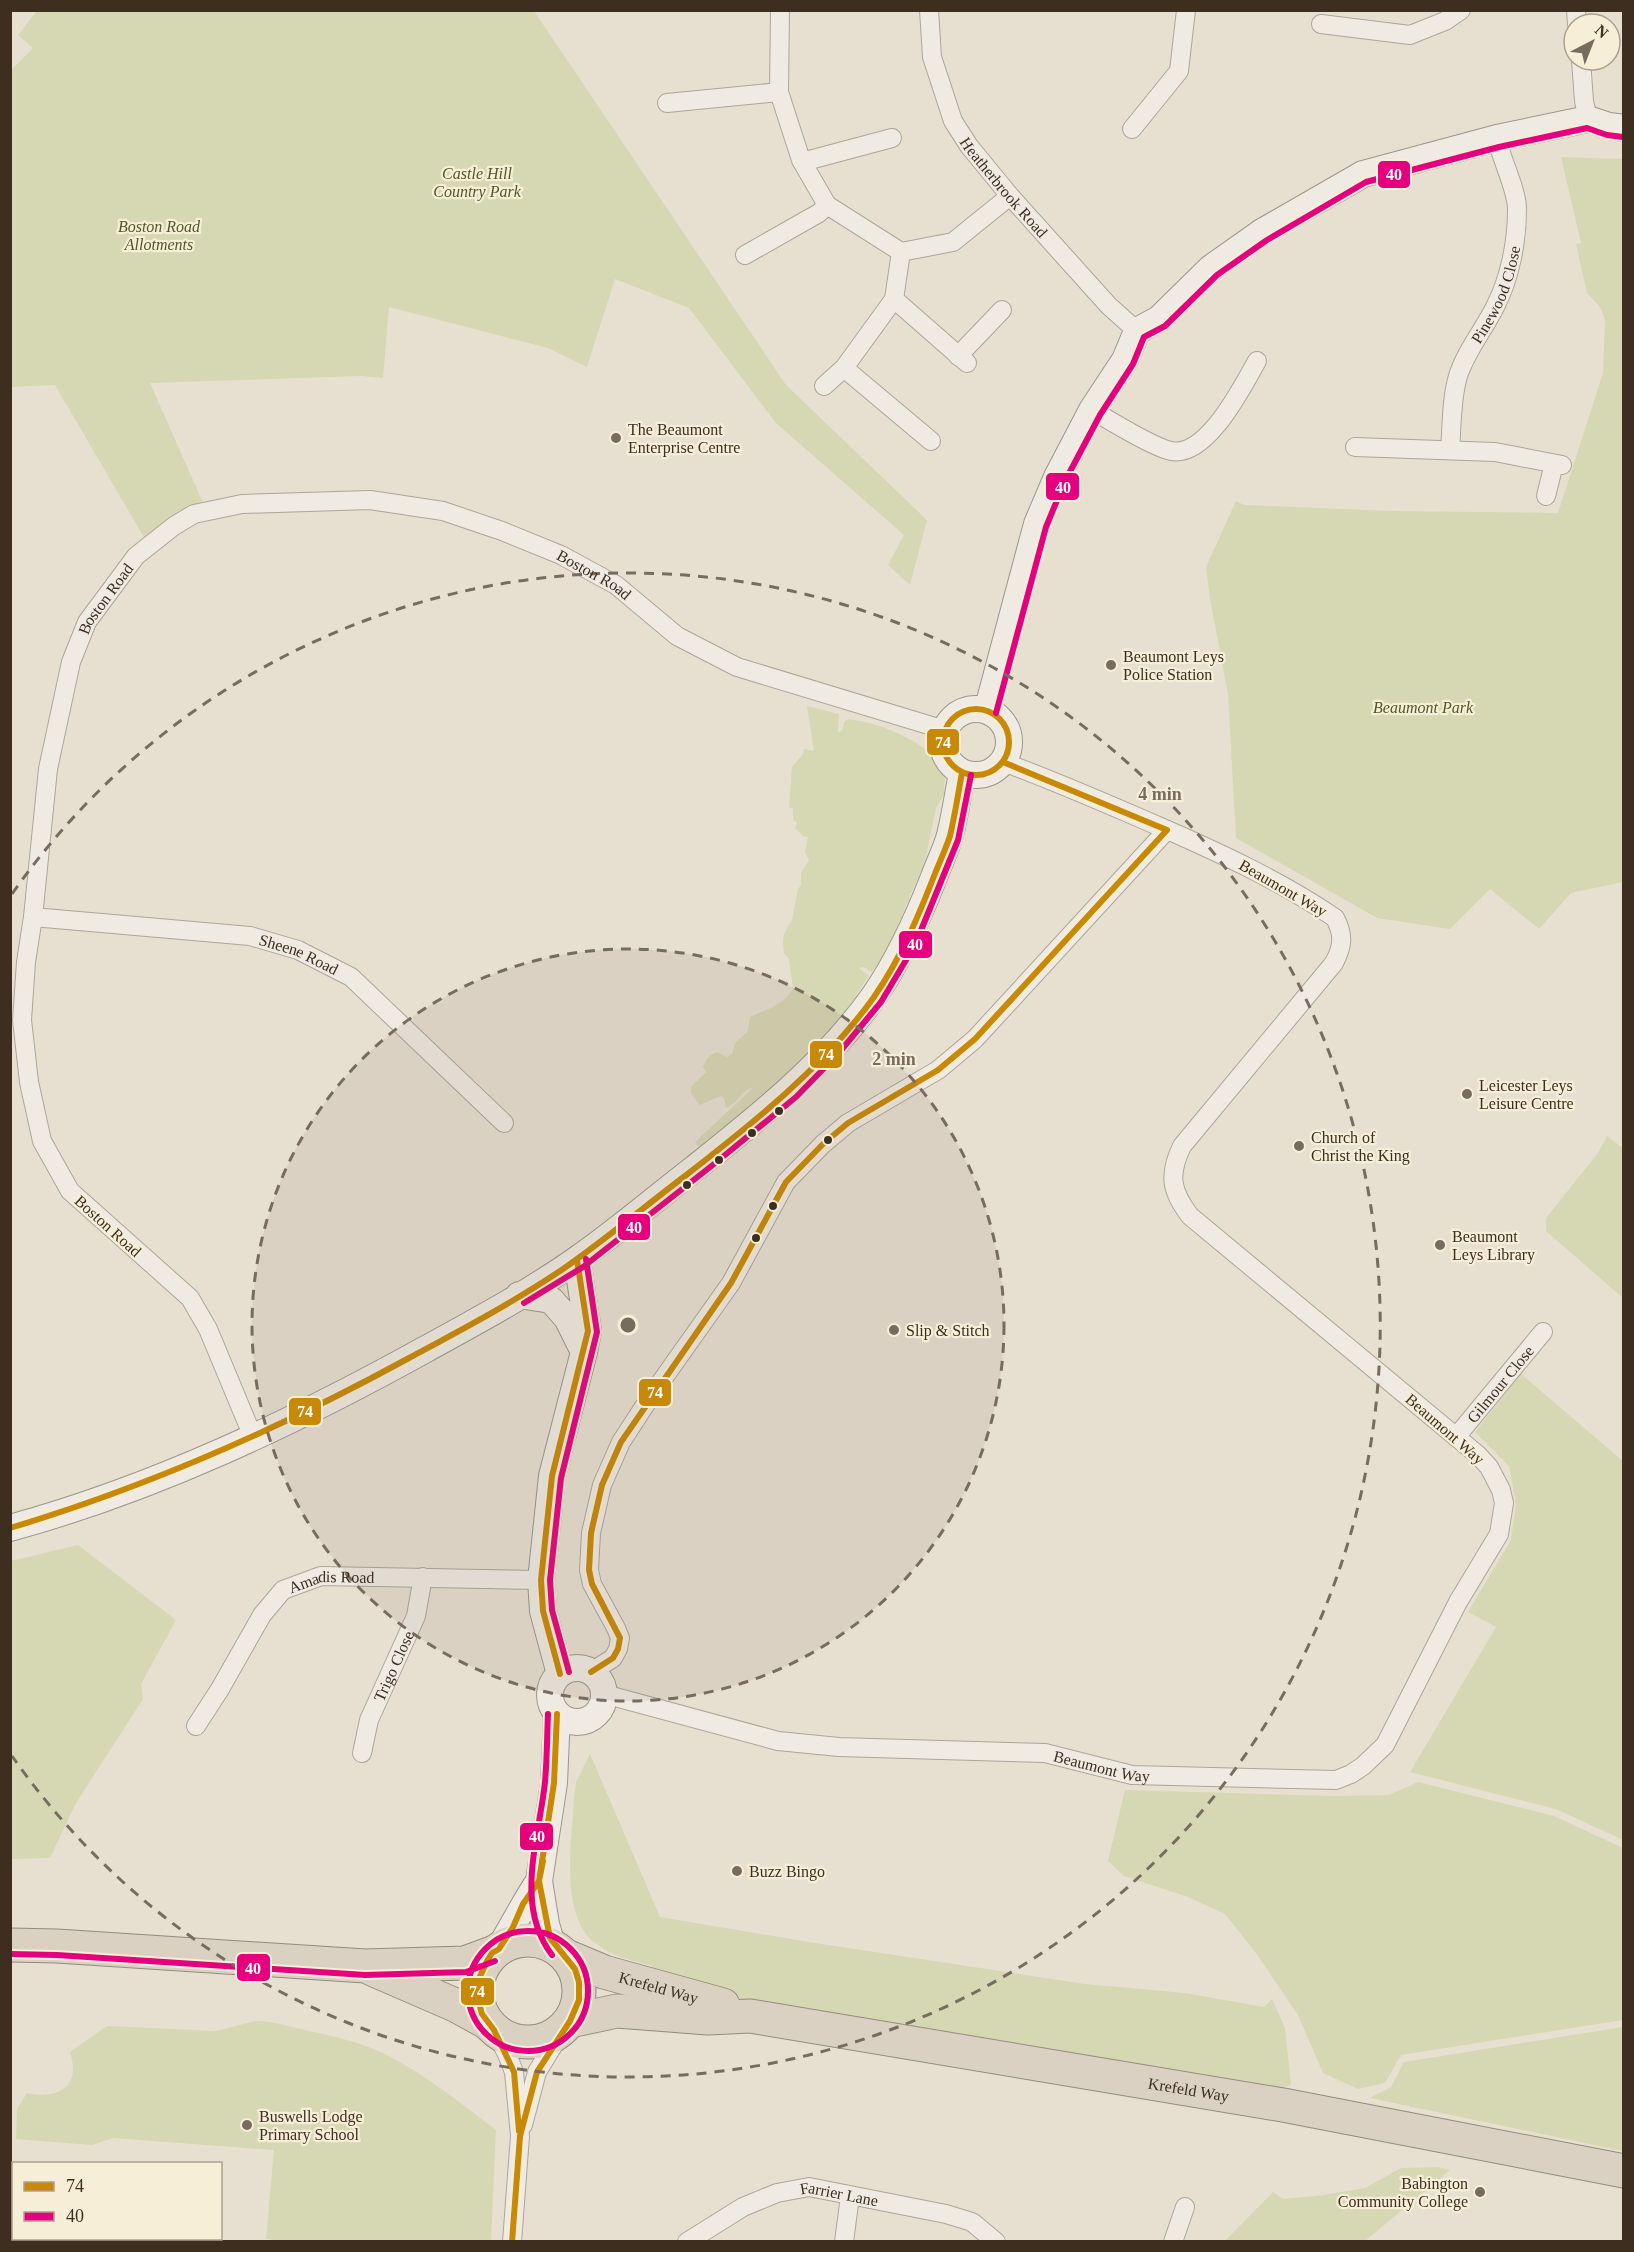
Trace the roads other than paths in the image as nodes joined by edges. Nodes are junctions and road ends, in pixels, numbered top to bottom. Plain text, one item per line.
1 (780, 10) edge
2 (928, 10) edge
3 (1186, 10) edge
4 (1461, 10) edge
5 (1321, 24) dead end
6 (1582, 72) edge
7 (779, 92) junction
8 (667, 103) dead end
9 (1588, 119) junction
10 (1623, 128) edge
11 (1132, 129) dead end
12 (892, 138) dead end
13 (1497, 138) junction
14 (802, 162) junction
15 (1010, 196) junction
16 (827, 206) junction
17 (901, 252) junction
18 (745, 255) dead end
19 (894, 299) junction
20 (1002, 310) dead end
21 (1137, 331) junction
22 (1257, 361) dead end
23 (844, 368) junction
24 (824, 386) dead end
25 (1092, 410) junction
26 (931, 441) dead end
27 (1355, 447) dead end
28 (1449, 450) junction
29 (1546, 496) dead end
30 (987, 711) junction
31 (945, 730) junction
32 (1003, 762) junction
33 (962, 773) junction
34 (1167, 830) junction
35 (33, 917) junction
36 (504, 1123) dead end
37 (577, 1260) junction
38 (519, 1295) junction
39 (1543, 1332) dead end
40 (584, 1352) junction
41 (253, 1437) junction
42 (1456, 1437) junction
43 (10, 1528) edge
44 (423, 1577) junction
45 (541, 1580) junction
46 (591, 1672) junction
47 (560, 1674) junction
48 (604, 1694) junction
49 (567, 1719) junction
50 (196, 1726) dead end
51 (362, 1753) dead end
52 (539, 1881) junction
53 (10, 1945) edge
54 (495, 1951) junction
55 (562, 1953) junction
56 (365, 1966) junction
57 (750, 2016) junction
58 (566, 2026) junction
59 (491, 2027) junction
60 (520, 2136) junction
61 (1623, 2171) edge
62 (850, 2196) junction
63 (1185, 2207) dead end
64 (512, 2241) edge
65 (687, 2241) edge
66 (844, 2241) edge
67 (996, 2241) edge
68 (1173, 2241) edge

1 - 7 street
2 - 15 street, Heatherbrook Road
3 - 11 street
4 - 5 street
6 - 9 street
7 - 8 street
7 - 14 street
9 - 10 street
9 - 13 street
12 - 14 street
13 - 21 street
13 - 28 street, Pinewood Close
14 - 16 street
15 - 17 street
15 - 21 street, Heatherbrook Road
16 - 17 street
16 - 18 street
17 - 19 street
19 - 20 street
19 - 23 street
21 - 25 street
22 - 25 street
23 - 24 street
23 - 26 street
25 - 30 street
27 - 28 street
28 - 29 street
30 - 31 street
30 - 32 street
31 - 33 street
31 - 35 street, Boston Road
32 - 33 street
32 - 34 street, Beaumont Way
33 - 37 street
34 - 42 street, Beaumont Way
34 - 46 street
35 - 36 street, Sheene Road
35 - 41 street, Boston Road
37 - 38 street
37 - 40 street
38 - 40 street
38 - 41 street
39 - 42 street, Gilmour Close
40 - 45 street
41 - 43 street
42 - 48 street, Beaumont Way
44 - 45 street, Amadis Road
44 - 50 street, Amadis Road
44 - 51 street, Trigo Close
45 - 47 street
46 - 47 street
46 - 48 street
47 - 49 street
48 - 49 street
49 - 52 street
52 - 54 street
52 - 55 street
53 - 56 highway
54 - 55 highway
54 - 56 highway
54 - 59 highway
55 - 57 highway, Krefeld Way
55 - 58 highway
56 - 59 highway
57 - 58 highway, Krefeld Way
57 - 61 highway, Krefeld Way
58 - 59 highway
58 - 60 street
59 - 60 street
60 - 64 street
62 - 65 street, Farrier Lane
62 - 66 street
62 - 67 street, Farrier Lane
63 - 68 street

